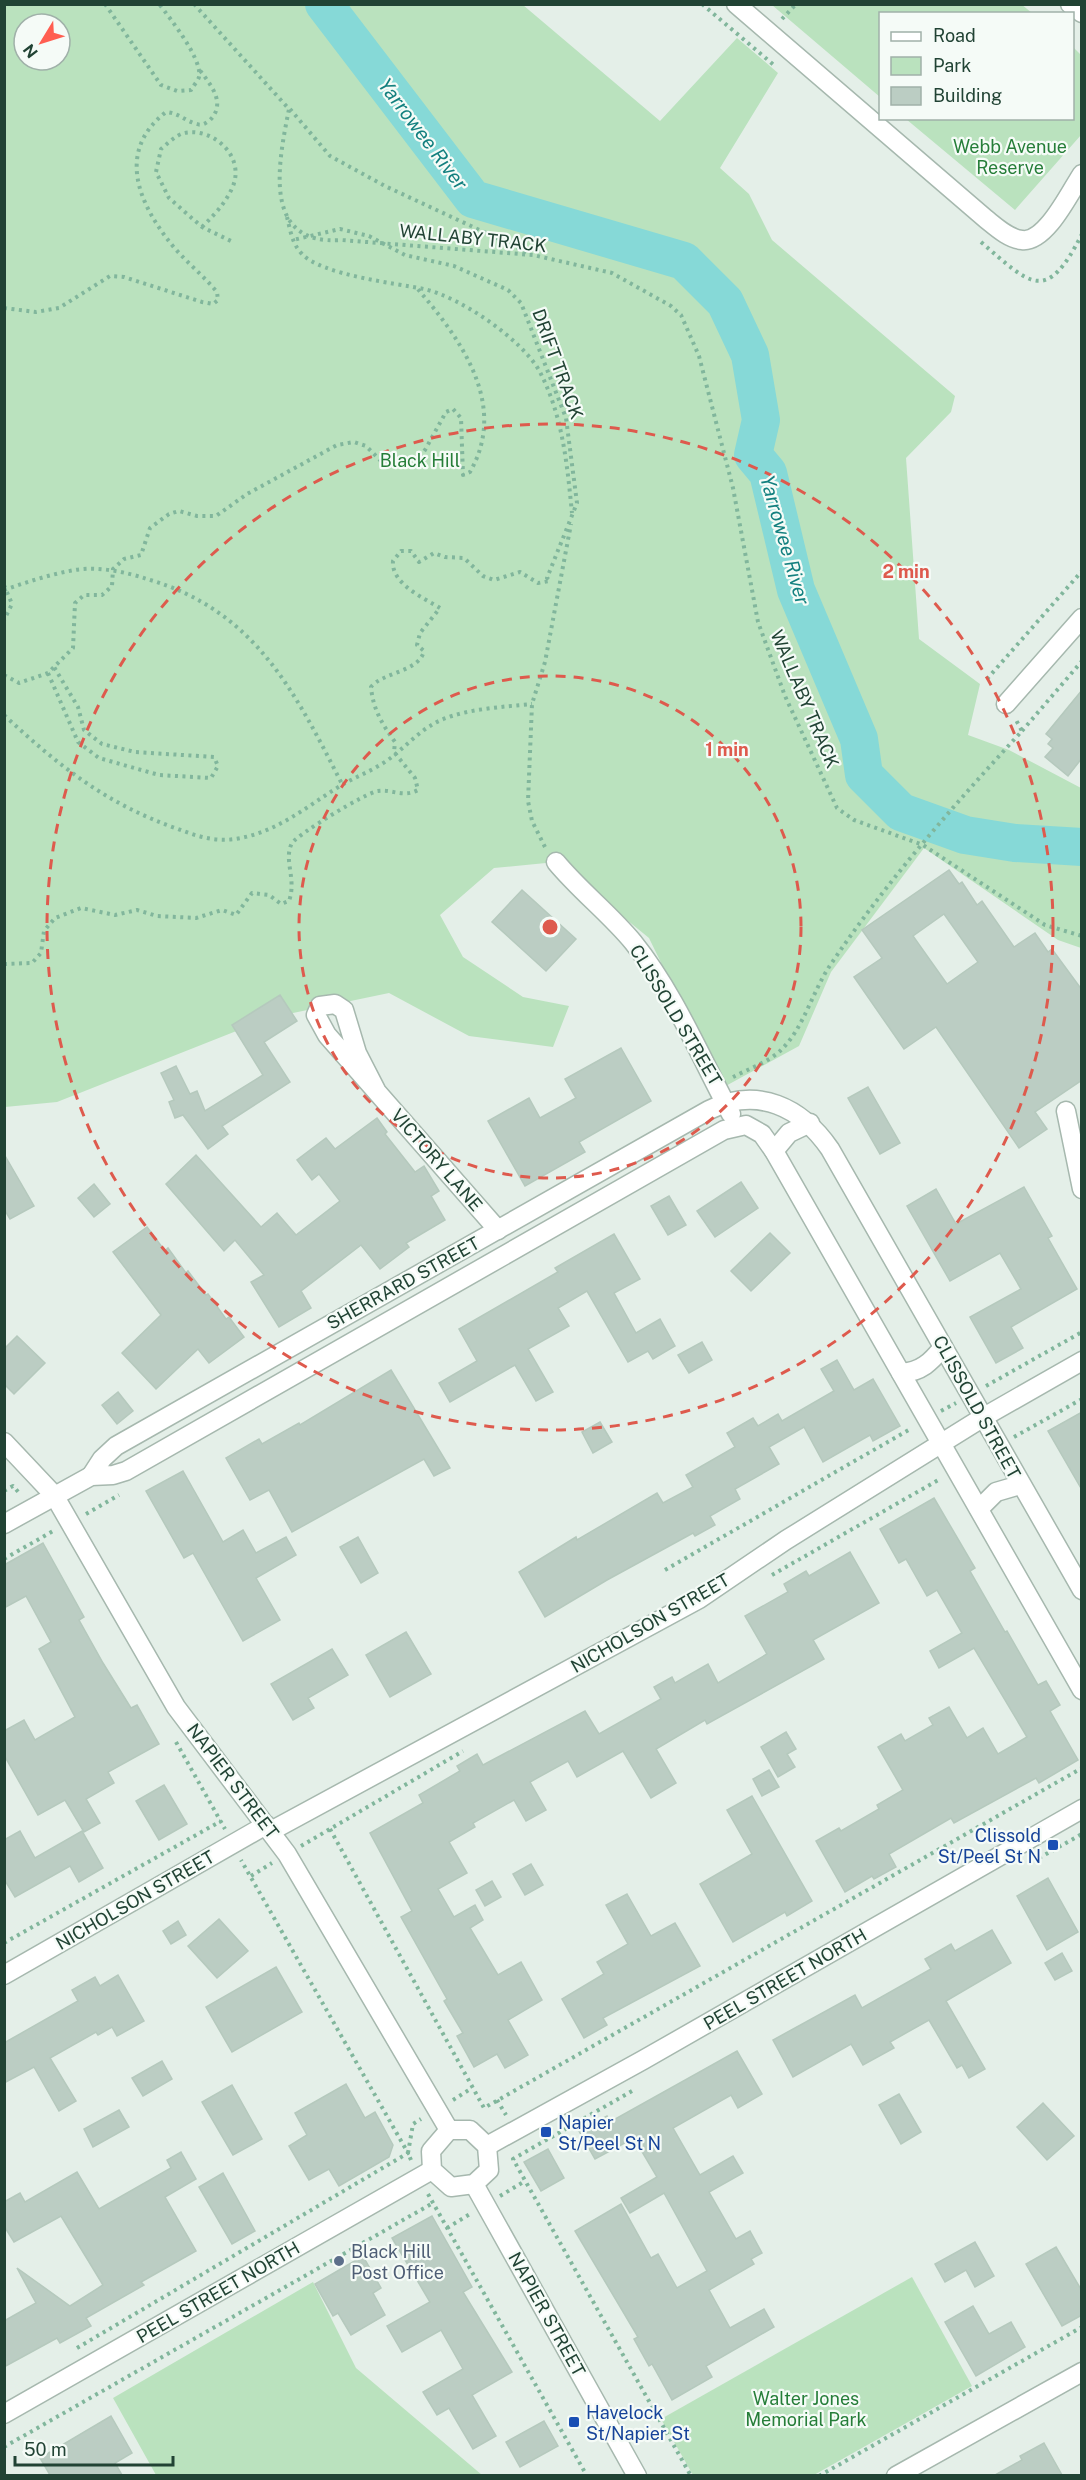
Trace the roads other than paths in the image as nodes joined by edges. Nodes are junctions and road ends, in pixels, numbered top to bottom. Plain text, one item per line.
1 (736, 4) edge
2 (1070, 4) edge
3 (1082, 13) edge
4 (1082, 174) edge
5 (1082, 618) edge
6 (1006, 704) road end
7 (556, 862) road end
8 (376, 1090) dead end
9 (725, 1103) junction
10 (1066, 1111) dead end
11 (691, 1120) junction
12 (810, 1123) junction
13 (737, 1126) junction
14 (704, 1142) junction
15 (774, 1151) junction
16 (1082, 1190) edge
17 (498, 1230) junction
18 (943, 1347) junction
19 (1082, 1361) edge
20 (901, 1373) junction
21 (982, 1418) junction
22 (4, 1442) edge
23 (941, 1443) junction
24 (91, 1476) junction
25 (1020, 1485) junction
26 (54, 1495) junction
27 (979, 1509) junction
28 (4, 1524) edge
29 (1082, 1590) edge
30 (1082, 1690) edge
31 (1082, 1809) edge
32 (269, 1828) junction
33 (4, 1975) edge
34 (449, 2130) junction
35 (487, 2146) junction
36 (432, 2170) junction
37 (474, 2184) junction
38 (1082, 2372) edge
39 (4, 2414) edge
40 (637, 2475) edge
41 (896, 2475) edge

1 - 4 street
2 - 3 street
5 - 6 street
7 - 9 street, CLISSOLD STREET
8 - 17 street, VICTORY LANE
9 - 11 street, SHERRARD STREET
9 - 12 street, CLISSOLD STREET
9 - 13 street
10 - 16 street
11 - 14 street
11 - 17 street, SHERRARD STREET
12 - 15 street
12 - 18 street, CLISSOLD STREET
13 - 14 street, SHERRARD STREET
13 - 15 street
14 - 24 street, SHERRARD STREET
15 - 20 street
17 - 24 street, SHERRARD STREET
18 - 20 street
18 - 21 street, CLISSOLD STREET
19 - 21 street, NICHOLSON STREET
20 - 23 street
21 - 23 street, NICHOLSON STREET
21 - 25 street, CLISSOLD STREET
22 - 26 street, NAPIER STREET
23 - 27 street
23 - 32 street, NICHOLSON STREET
24 - 26 street, SHERRARD STREET
25 - 27 street
25 - 29 street, CLISSOLD STREET
26 - 28 street, SHERRARD STREET
26 - 32 street, NAPIER STREET
27 - 30 street
31 - 35 street, PEEL STREET NORTH
32 - 33 street, NICHOLSON STREET
32 - 34 street, NAPIER STREET
34 - 35 street
34 - 36 street
35 - 37 street
36 - 37 street
36 - 39 street, PEEL STREET NORTH
37 - 40 street, NAPIER STREET
38 - 41 street

